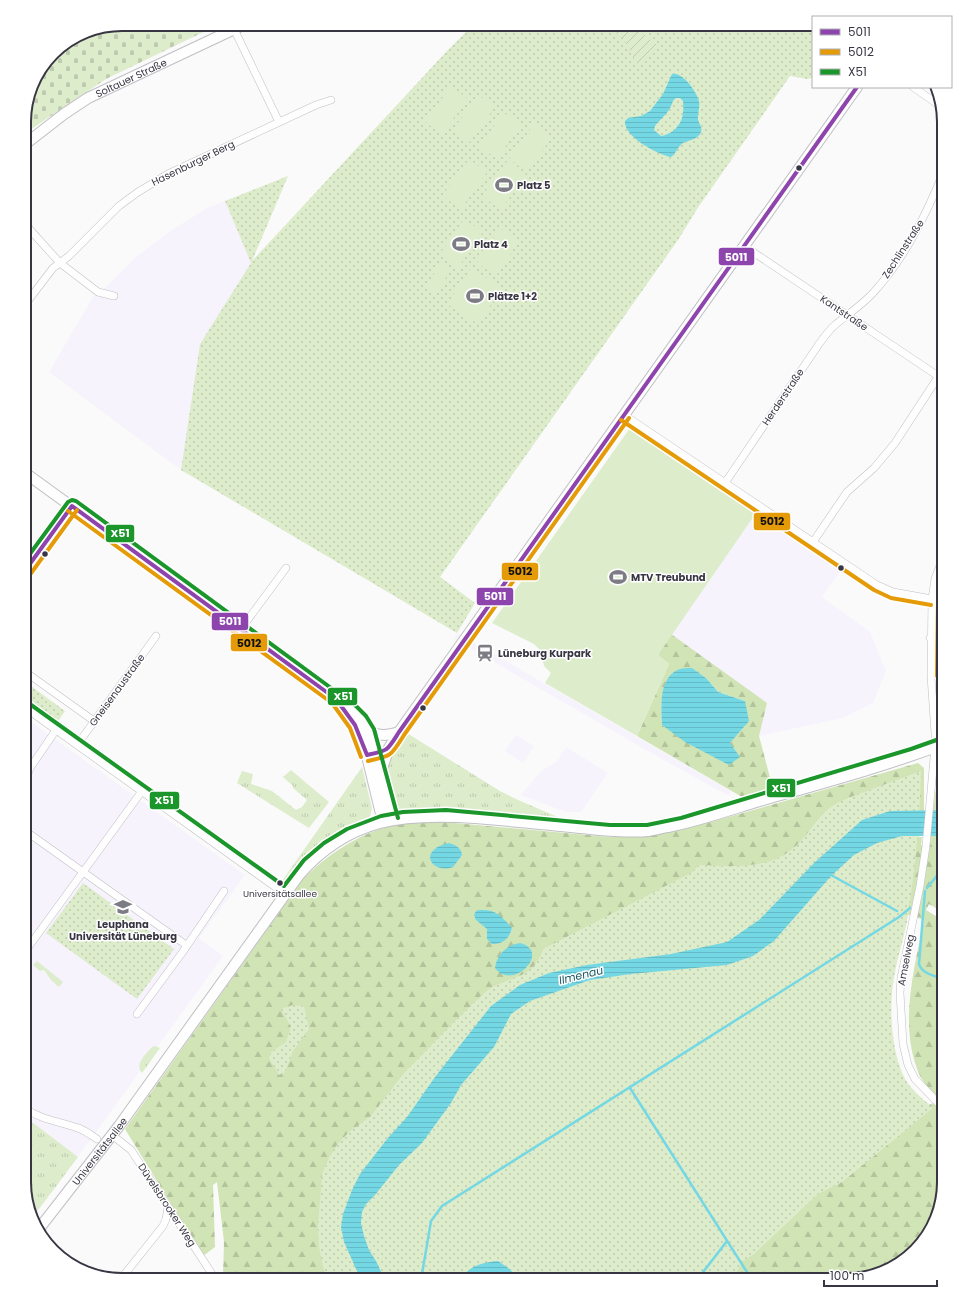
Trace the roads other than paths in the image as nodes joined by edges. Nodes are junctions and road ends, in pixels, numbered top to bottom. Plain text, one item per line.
1 (230, 31) edge
2 (235, 31) edge
3 (856, 88) edge
4 (915, 88) edge
5 (331, 100) dead end
6 (935, 101) edge
7 (279, 122) junction
8 (31, 140) edge
9 (937, 187) edge
10 (31, 231) edge
11 (744, 246) junction
12 (60, 263) junction
13 (114, 296) dead end
14 (31, 297) edge
15 (847, 315) junction
16 (937, 375) edge
17 (937, 384) edge
18 (624, 415) junction
19 (31, 477) edge
20 (725, 483) junction
21 (72, 506) junction
22 (813, 542) junction
23 (31, 562) edge
24 (286, 568) dead end
25 (937, 574) edge
26 (932, 599) junction
27 (241, 629) junction
28 (156, 636) dead end
29 (930, 638) junction
30 (937, 642) edge
31 (937, 671) edge
32 (31, 676) edge
33 (930, 676) junction
34 (336, 699) junction
35 (31, 712) edge
36 (94, 721) junction
37 (56, 730) junction
38 (368, 730) junction
39 (399, 732) junction
40 (937, 738) edge
41 (77, 745) junction
42 (937, 746) edge
43 (389, 748) junction
44 (371, 754) junction
45 (937, 762) edge
46 (31, 767) edge
47 (380, 774) junction
48 (142, 791) junction
49 (387, 821) junction
50 (31, 835) edge
51 (83, 872) junction
52 (224, 891) dead end
53 (285, 894) junction
54 (31, 941) edge
55 (186, 945) junction
56 (137, 1014) dead end
57 (937, 1102) edge
58 (31, 1112) edge
59 (112, 1135) junction
60 (97, 1139) dead end
61 (168, 1208) junction
62 (52, 1213) junction
63 (40, 1221) edge
64 (42, 1225) edge
65 (126, 1273) edge
66 (211, 1273) edge

1 - 8 street, Soltauer Straße
2 - 7 street
3 - 11 street
4 - 6 street
5 - 7 street, Hasenburger Berg
7 - 12 street, Hasenburger Berg
9 - 15 street, Zechlinstraße
10 - 12 street
11 - 15 street, Kantstraße
11 - 18 street
12 - 13 street
12 - 14 street, Hasenburger Berg
15 - 16 street, Kantstraße
15 - 20 street, Herderstraße
17 - 22 street
18 - 20 street
18 - 39 street
19 - 21 street
20 - 22 street
21 - 23 street
21 - 27 street
22 - 26 street
24 - 27 street
25 - 26 street
26 - 29 street
27 - 34 street
28 - 36 street, Gneisenaustraße
29 - 30 street
29 - 33 street
31 - 33 street
32 - 36 street
33 - 40 street
34 - 38 street
34 - 44 street
35 - 37 street
36 - 41 street, Gneisenaustraße
37 - 41 street
37 - 46 street
38 - 39 street
38 - 44 street
39 - 43 street
39 - 44 street
41 - 48 street
42 - 49 street, Universitätsallee
43 - 44 street
43 - 47 street
44 - 47 street
44 - 49 street
45 - 57 street, Amselweg
47 - 49 street
48 - 51 street
48 - 53 street
49 - 53 street, Universitätsallee
50 - 51 street
51 - 54 street
51 - 55 street
52 - 55 street
53 - 59 street, Universitätsallee
55 - 56 street
58 - 60 street
59 - 61 street, Düvelsbrooker Weg
59 - 62 street, Universitätsallee
61 - 65 street
61 - 66 street, Düvelsbrooker Weg
62 - 63 street, Universitätsallee
62 - 64 street, Universitätsallee

